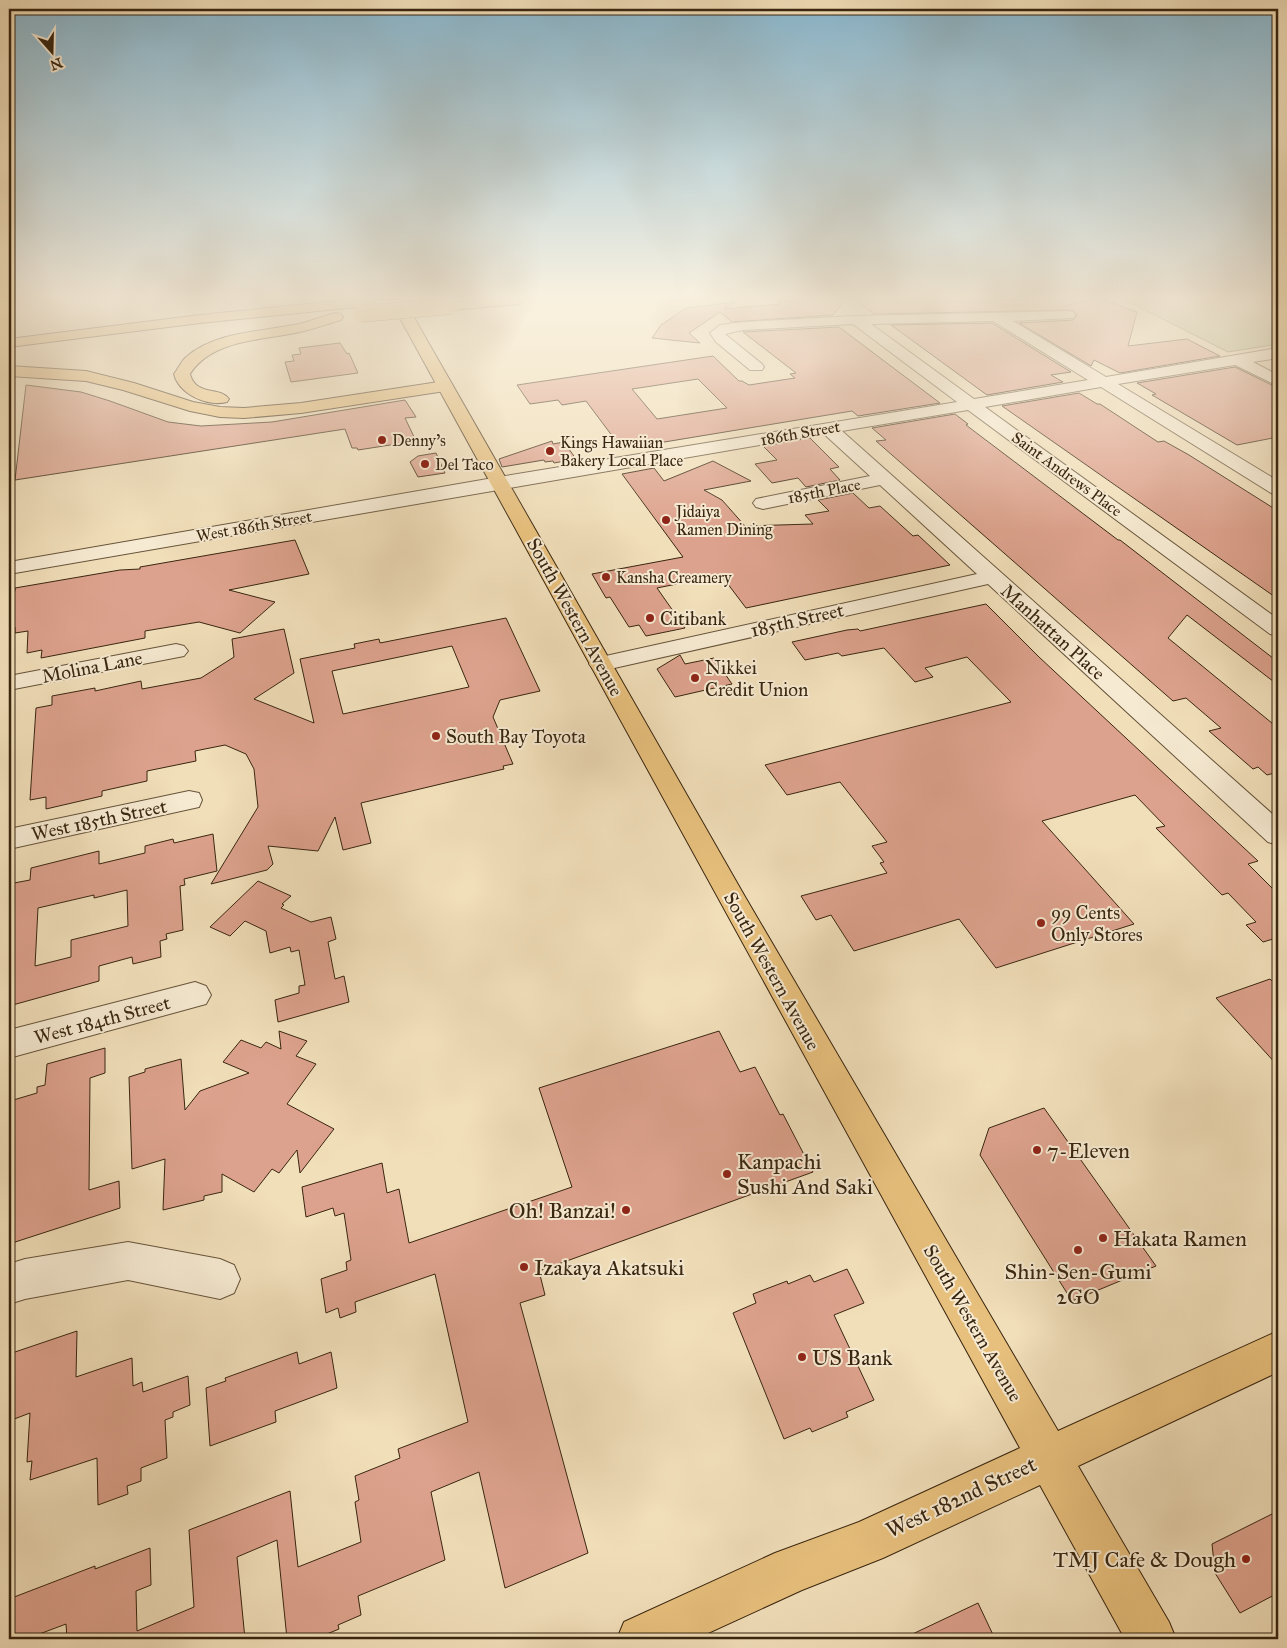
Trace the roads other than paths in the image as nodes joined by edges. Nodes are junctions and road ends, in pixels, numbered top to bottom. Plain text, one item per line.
1 (90, 377) edge
2 (183, 377) edge
3 (441, 377) edge
4 (935, 377) edge
5 (1095, 377) edge
6 (1134, 377) edge
7 (443, 381) junction
8 (1103, 382) junction
9 (972, 404) junction
10 (828, 428) junction
11 (885, 479) junction
12 (499, 484) junction
13 (1278, 489) edge
14 (763, 503) dead end
15 (9, 568) edge
16 (992, 577) junction
17 (1278, 629) edge
18 (176, 651) dead end
19 (601, 664) junction
20 (9, 683) edge
21 (189, 800) dead end
22 (1278, 835) edge
23 (9, 839) edge
24 (195, 995) dead end
25 (9, 1044) edge
26 (220, 1279) dead end
27 (9, 1284) edge
28 (1278, 1351) edge
29 (1049, 1456) junction
30 (641, 1639) edge
31 (1152, 1639) edge

1 - 7 main road
2 - 7 main road
3 - 7 main road, South Western Avenue
4 - 9 street, Saint Andrews Place
5 - 8 street
6 - 8 street, 186th Street
7 - 12 main road, South Western Avenue
8 - 9 street, 186th Street
8 - 13 street
9 - 10 street, 186th Street
9 - 17 street, Saint Andrews Place
10 - 11 street, Manhattan Place
10 - 12 street, 186th Street
11 - 14 street, 185th Place
11 - 16 street, Manhattan Place
12 - 15 street, West 186th Street
12 - 19 main road, South Western Avenue
16 - 19 street, 185th Street
16 - 22 street, Manhattan Place
18 - 20 street, Molina Lane
19 - 29 main road, South Western Avenue
21 - 23 street, West 185th Street
24 - 25 street, West 184th Street
26 - 27 street
28 - 29 main road, West 182nd Street
29 - 30 main road, West 182nd Street
29 - 31 main road, South Western Avenue

